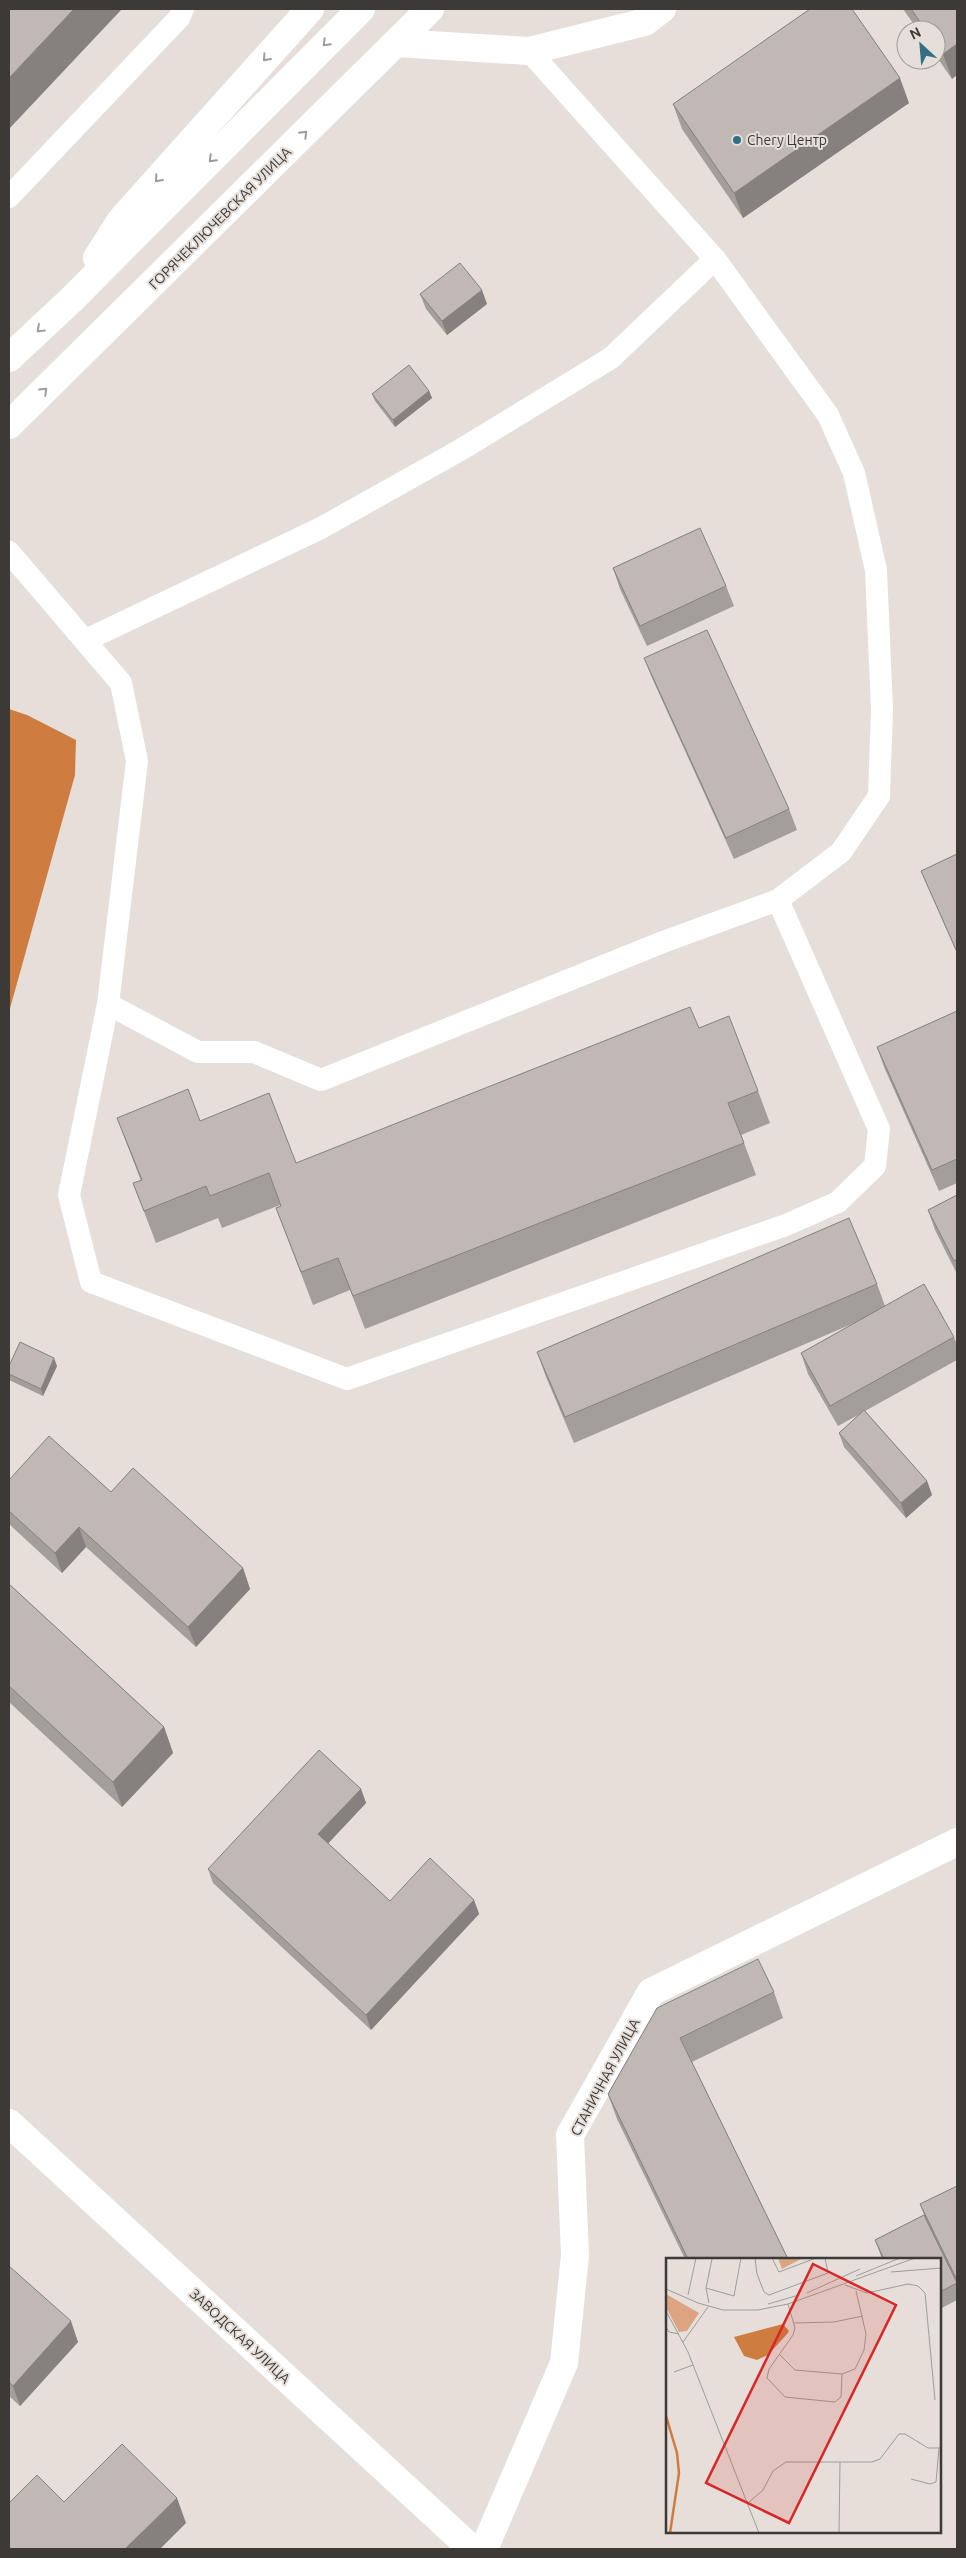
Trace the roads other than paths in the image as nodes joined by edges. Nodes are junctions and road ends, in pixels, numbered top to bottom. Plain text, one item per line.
1 (183, 9) edge
2 (310, 9) edge
3 (361, 9) edge
4 (430, 9) edge
5 (662, 9) edge
6 (396, 43) junction
7 (529, 51) junction
8 (9, 198) edge
9 (715, 259) junction
10 (71, 300) junction
11 (9, 358) edge
12 (9, 425) edge
13 (9, 552) edge
14 (86, 640) junction
15 (778, 900) junction
16 (108, 1004) junction
17 (957, 1842) edge
18 (9, 2123) edge
19 (472, 2549) edge
20 (484, 2549) edge

1 - 8 lane
2 -> 10 street
3 -> 10 street
4 - 6 street, ГОРЯЧЕКЛЮЧЕВСКАЯ УЛИЦА
5 - 7 street
6 - 7 street
12 -> 6 street, ГОРЯЧЕКЛЮЧЕВСКАЯ УЛИЦА
7 - 9 lane
9 - 14 lane
9 - 15 lane
10 -> 11 street
13 - 14 lane
14 - 16 lane
15 - 16 lane
15 - 16 lane
17 - 20 street, СТАНИЧНАЯ УЛИЦА
18 - 19 street, ЗАВОДСКАЯ УЛИЦА

